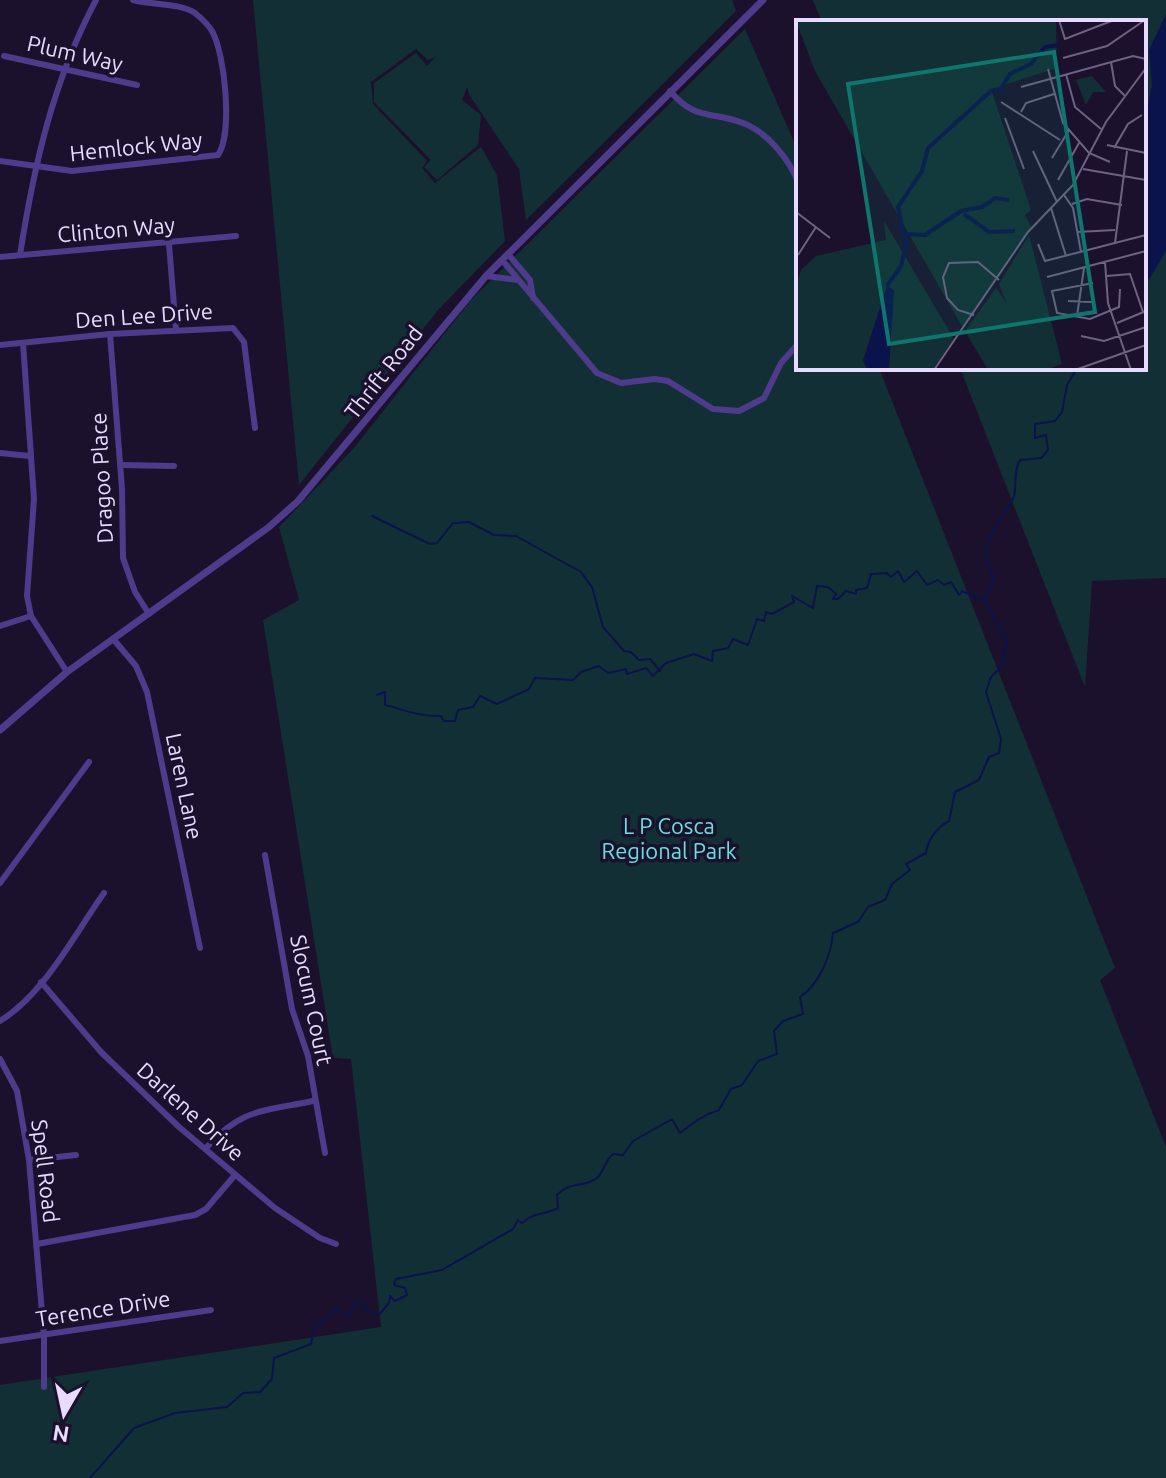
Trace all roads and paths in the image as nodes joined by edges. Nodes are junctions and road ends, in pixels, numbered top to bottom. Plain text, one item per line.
1 (96, 0) edge
2 (133, 0) edge
3 (763, 0) edge
4 (196, 2) dead end
5 (191, 10) junction
6 (4, 56) dead end
7 (65, 67) junction
8 (137, 85) dead end
9 (670, 91) junction
10 (0, 161) edge
11 (34, 167) junction
12 (796, 177) edge
13 (236, 236) dead end
14 (169, 244) junction
15 (508, 254) junction
16 (20, 255) junction
17 (0, 257) edge
18 (502, 260) junction
19 (486, 276) junction
20 (518, 280) junction
21 (533, 298) junction
22 (176, 330) junction
23 (110, 334) junction
24 (23, 343) junction
25 (0, 345) edge
26 (796, 346) edge
27 (255, 428) dead end
28 (0, 453) edge
29 (29, 456) junction
30 (120, 465) junction
31 (174, 466) dead end
32 (149, 614) junction
33 (31, 616) junction
34 (0, 626) edge
35 (114, 640) junction
36 (67, 672) junction
37 (0, 730) edge
38 (89, 762) dead end
39 (265, 855) dead end
40 (0, 883) edge
41 (104, 893) dead end
42 (200, 948) dead end
43 (41, 982) junction
44 (0, 1021) edge
45 (0, 1059) edge
46 (313, 1101) junction
47 (206, 1148) junction
48 (325, 1153) dead end
49 (76, 1155) dead end
50 (29, 1160) junction
51 (235, 1175) junction
52 (37, 1244) junction
53 (336, 1244) dead end
54 (211, 1310) dead end
55 (44, 1336) junction
56 (0, 1341) edge
57 (44, 1387) dead end

1 - 7 street
2 - 5 street
3 - 9 street, Thrift Road
4 - 5 street
5 - 11 street, Hemlock Way
6 - 7 street, Plum Way
7 - 8 street, Plum Way
7 - 11 street
9 - 12 street
9 - 15 street, Thrift Road
10 - 11 street, Hemlock Way
11 - 16 street
13 - 14 street, Clinton Way
14 - 16 street, Clinton Way
14 - 22 street
15 - 18 street, Thrift Road
15 - 21 street
16 - 17 street, Clinton Way
18 - 19 street, Thrift Road
18 - 20 street
19 - 20 street
19 - 32 street, Thrift Road
20 - 21 street
21 - 26 street
22 - 23 street, Den Lee Drive
22 - 27 street, Den Lee Drive
23 - 24 street, Den Lee Drive
23 - 30 street, Dragoo Place
24 - 25 street, Den Lee Drive
24 - 29 street
28 - 29 street
29 - 33 street
30 - 31 street
30 - 32 street, Dragoo Place
32 - 35 street, Thrift Road
33 - 34 street
33 - 36 street
35 - 36 street, Thrift Road
35 - 42 street, Laren Lane
36 - 37 street, Thrift Road
38 - 40 street
39 - 46 street, Slocum Court
41 - 43 street
43 - 44 street
43 - 47 street, Darlene Drive
45 - 50 street, Spell Road
46 - 47 street
46 - 48 street, Slocum Court
47 - 51 street, Darlene Drive
49 - 50 street
50 - 52 street, Spell Road
51 - 52 street
51 - 53 street, Darlene Drive
52 - 55 street, Spell Road
54 - 55 street, Terence Drive
55 - 56 street, Terence Drive
55 - 57 street, Spell Road

